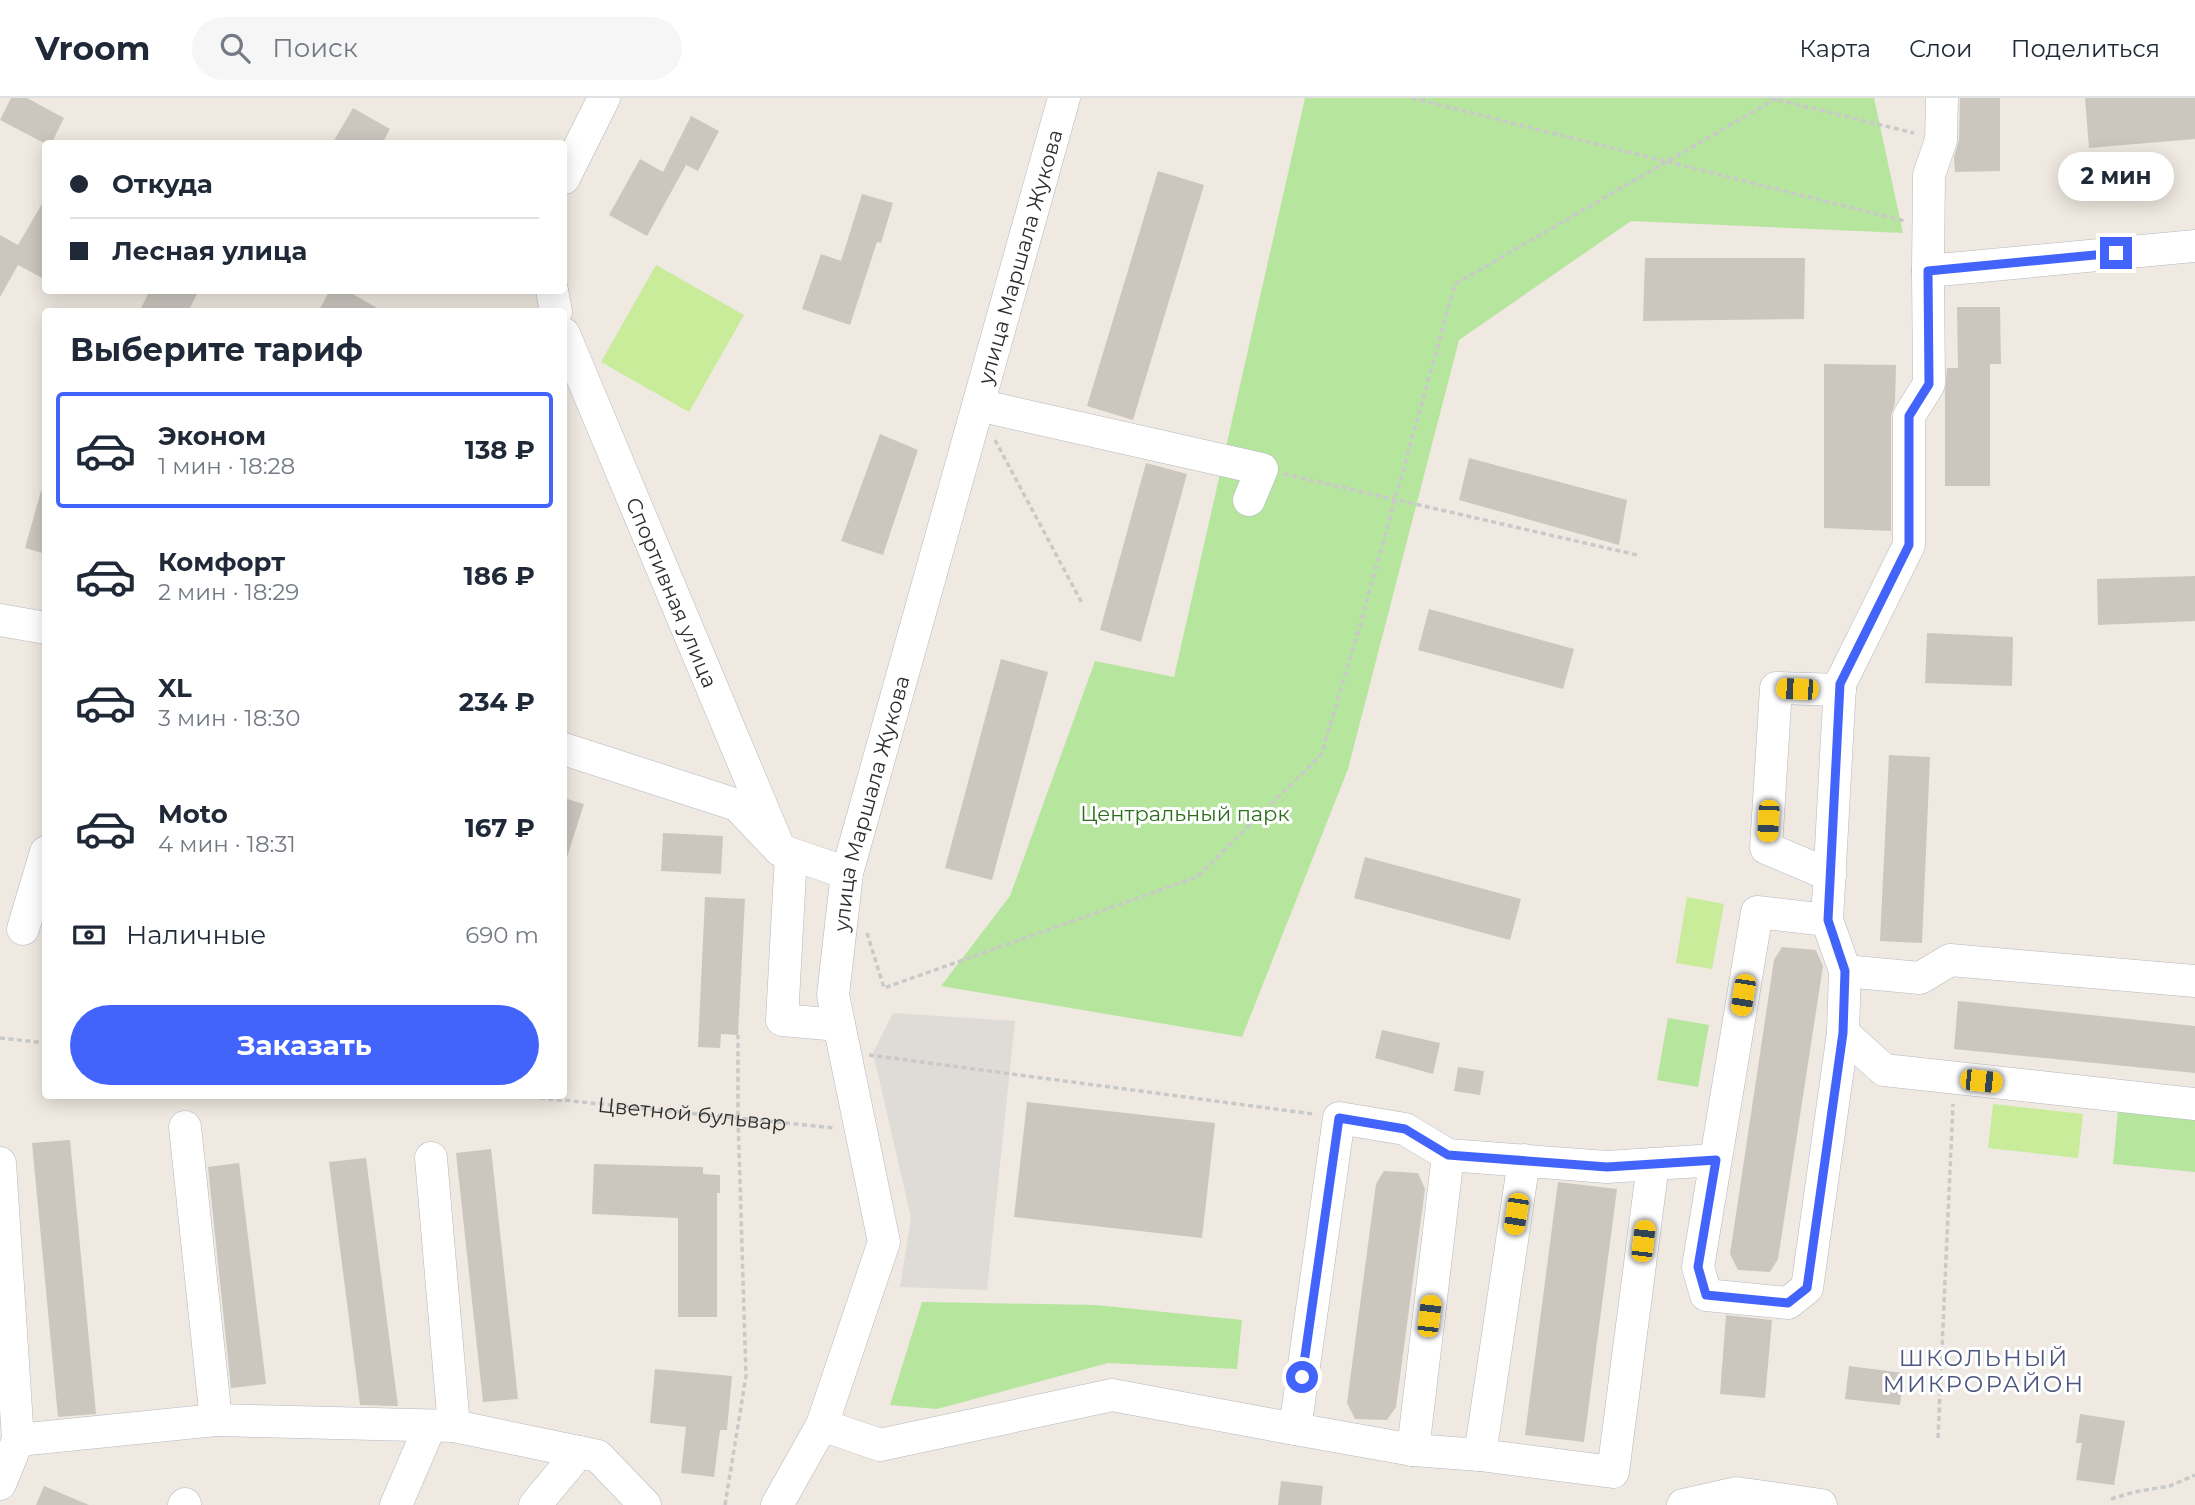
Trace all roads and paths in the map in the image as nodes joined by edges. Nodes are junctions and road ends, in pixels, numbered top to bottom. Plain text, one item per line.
1 (604, 98) edge
2 (1064, 98) edge
3 (1412, 98) edge
4 (1774, 98) edge
5 (1942, 98) edge
6 (1941, 140) junction
7 (1667, 162) junction
8 (567, 172) edge
9 (1927, 226) junction
10 (2195, 246) edge
11 (1928, 271) junction
12 (567, 341) edge
13 (984, 417) junction
14 (1262, 469) junction
15 (1249, 500) dead end
16 (1395, 500) junction
17 (1637, 555) dead end
18 (1083, 605) dead end
19 (0, 620) edge
20 (42, 627) edge
21 (1840, 691) junction
22 (567, 750) edge
23 (785, 852) junction
24 (42, 865) edge
25 (846, 873) junction
26 (1830, 875) junction
27 (1828, 920) junction
28 (23, 929) dead end
29 (1845, 971) junction
30 (2195, 981) edge
31 (884, 988) dead end
32 (1843, 1033) junction
33 (738, 1035) dead end
34 (0, 1038) edge
35 (842, 1038) junction
36 (42, 1043) edge
37 (1954, 1078) junction
38 (551, 1099) edge
39 (2195, 1104) edge
40 (1339, 1118) junction
41 (738, 1119) junction
42 (185, 1127) dead end
43 (861, 1131) junction
44 (1448, 1155) junction
45 (431, 1158) dead end
46 (1524, 1160) junction
47 (1716, 1160) junction
48 (0, 1163) edge
49 (1653, 1164) junction
50 (216, 1420) junction
51 (822, 1425) junction
52 (442, 1426) junction
53 (1295, 1429) junction
54 (1938, 1438) dead end
55 (18, 1440) junction
56 (1413, 1450) junction
57 (579, 1452) junction
58 (1480, 1455) junction
59 (2195, 1475) edge
60 (0, 1484) edge
61 (2111, 1499) dead end
62 (1701, 1503) edge
63 (396, 1505) edge
64 (535, 1505) edge
65 (645, 1505) edge
66 (724, 1505) edge
67 (777, 1505) edge
68 (1821, 1505) edge

1 - 8 street
2 - 13 street, улица Маршала Жукова
3 - 7 path
4 - 6 path
4 - 7 path
5 - 6 street
6 - 9 street
7 - 9 path
7 - 16 path
9 - 11 street
10 - 11 street
11 - 21 street
12 - 23 street, Спортивная улица
13 - 14 street
13 - 18 path
13 - 25 street, улица Маршала Жукова
14 - 15 street
14 - 16 path
16 - 17 path
16 - 31 path
19 - 20 street
21 - 26 street
21 - 26 street
22 - 23 street
23 - 25 street
23 - 35 street
24 - 28 street
25 - 35 street, улица Маршала Жукова
26 - 27 street
27 - 29 street
27 - 47 street
29 - 30 street
29 - 32 street
32 - 37 street
32 - 47 street
33 - 41 path
34 - 36 path
35 - 40 path
35 - 43 street, улица Маршала Жукова
37 - 39 street
37 - 54 path
38 - 41 path, Цветной бульвар
40 - 44 street
40 - 53 street
41 - 43 path, Цветной бульвар
41 - 66 path
42 - 50 street
43 - 51 street, улица Маршала Жукова
44 - 46 street
44 - 56 street
45 - 52 street
46 - 49 street
46 - 58 street
47 - 49 street
48 - 55 street
49 - 58 street
50 - 52 street
50 - 55 street
51 - 53 street
51 - 67 street, улица Маршала Жукова
52 - 57 street
52 - 63 street
53 - 56 street
55 - 60 street
56 - 58 street
57 - 64 street
57 - 65 street
59 - 61 path
62 - 68 street

